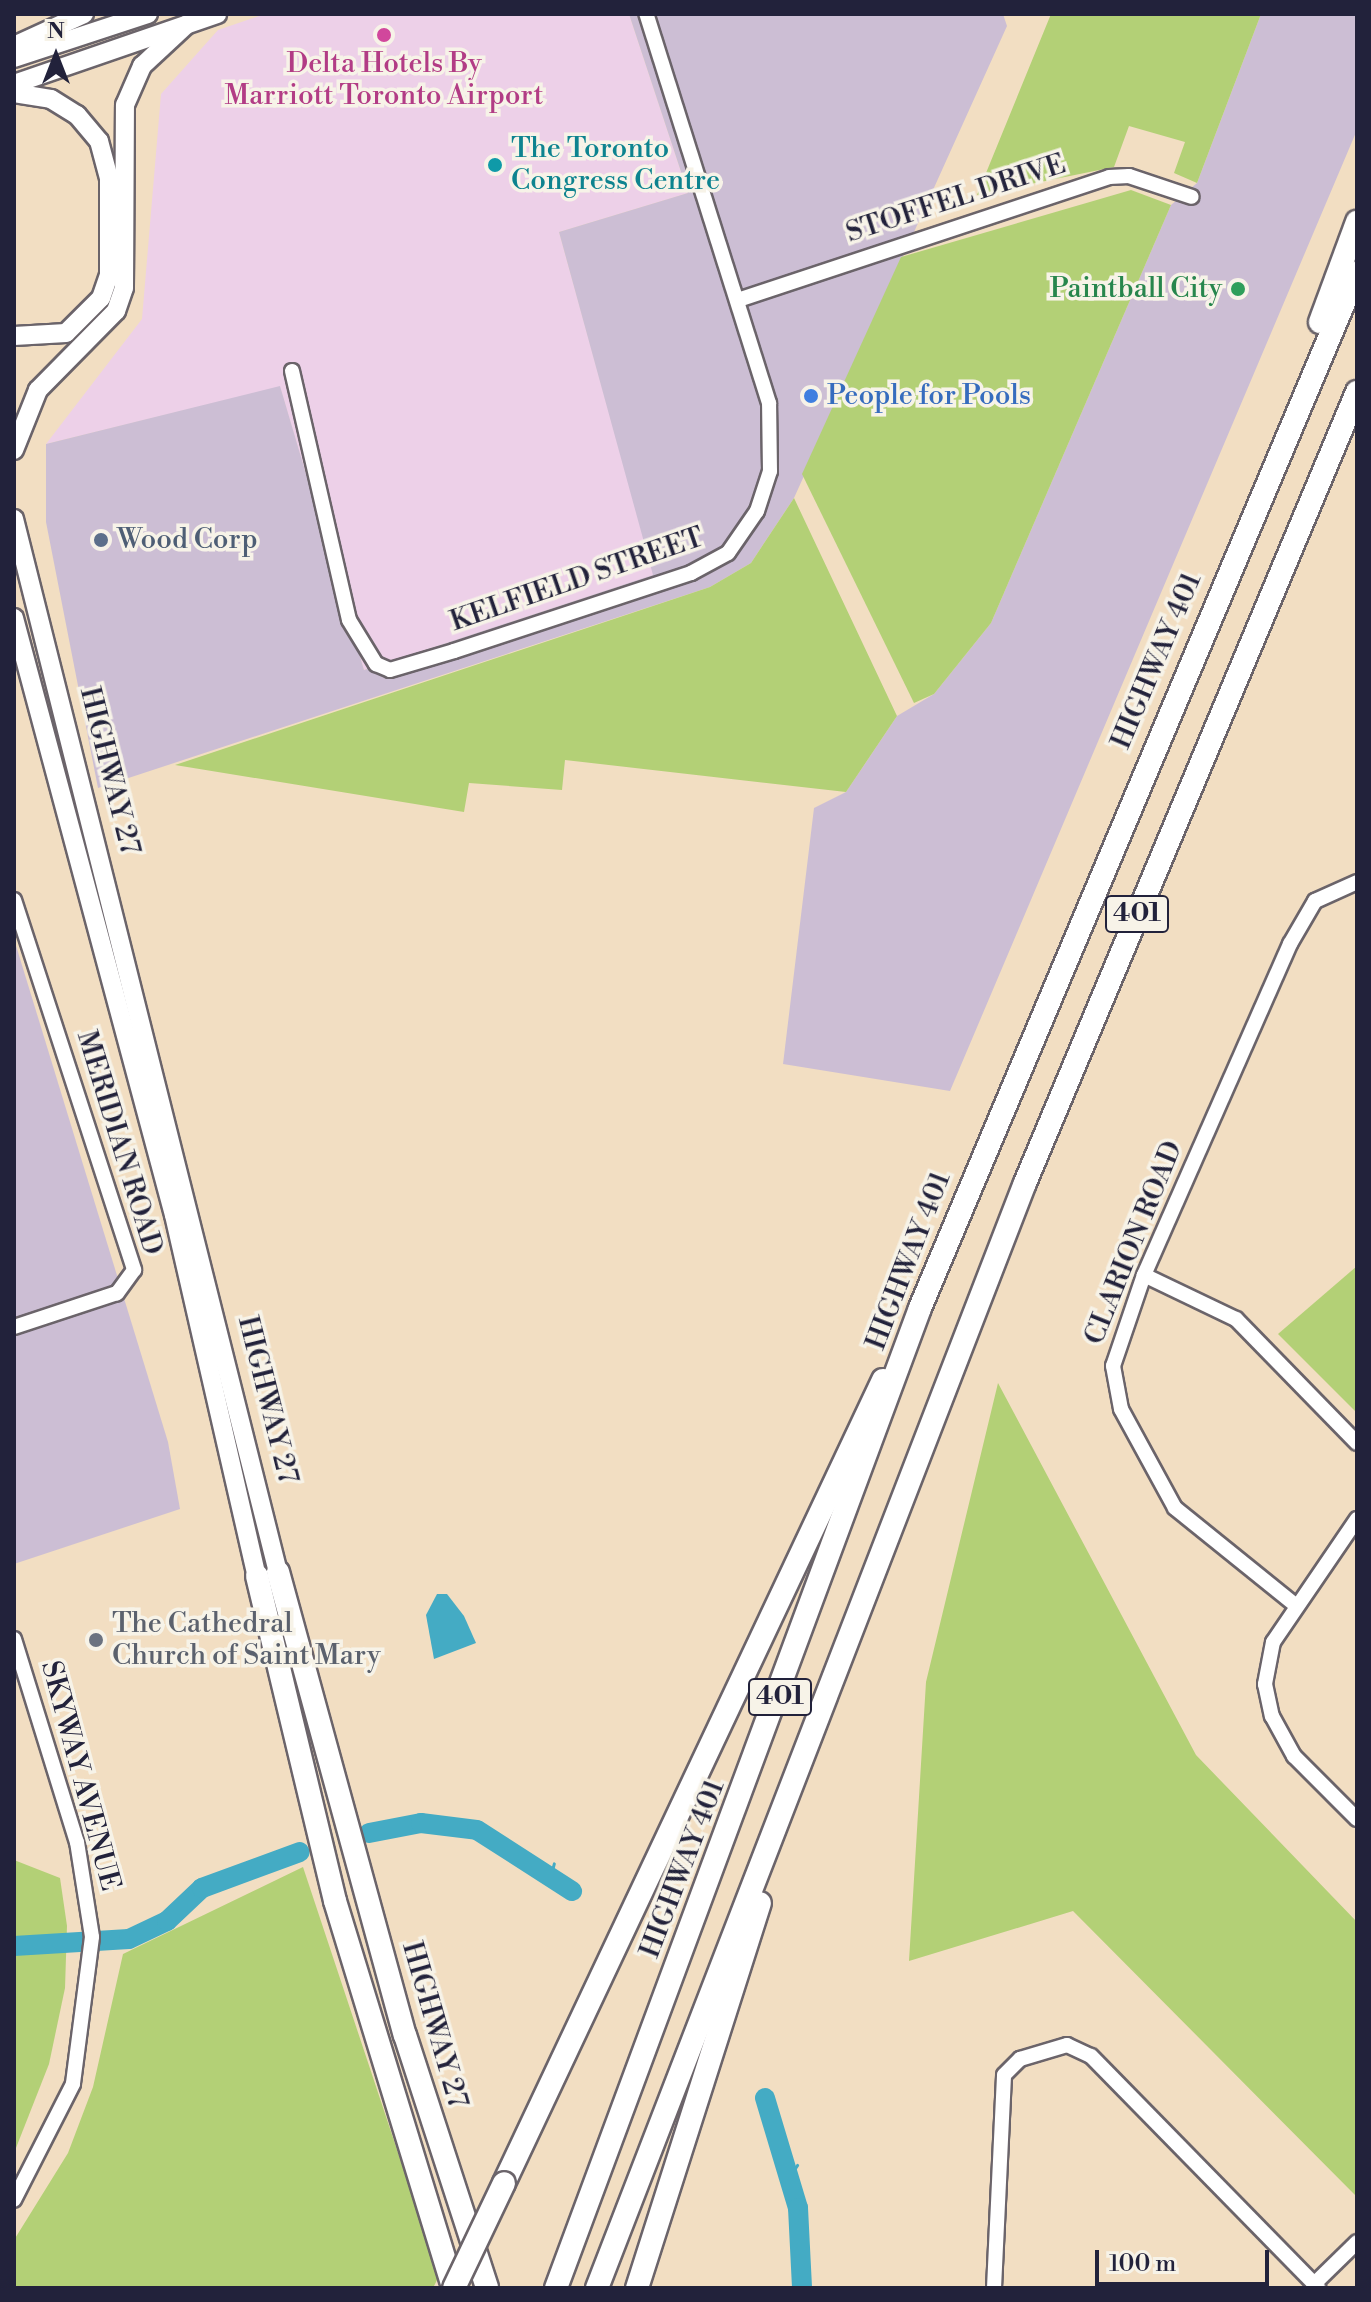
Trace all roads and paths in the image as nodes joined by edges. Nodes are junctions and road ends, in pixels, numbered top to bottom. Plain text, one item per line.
1 (84, 14) edge
2 (148, 14) edge
3 (217, 14) edge
4 (646, 14) edge
5 (186, 25) junction
6 (14, 46) edge
7 (14, 58) edge
8 (14, 84) edge
9 (14, 93) edge
10 (1192, 197) dead end
11 (1357, 222) edge
12 (1357, 272) edge
13 (738, 300) junction
14 (14, 336) edge
15 (292, 371) dead end
16 (1357, 392) edge
17 (14, 450) edge
18 (1264, 486) junction
19 (14, 519) edge
20 (14, 618) edge
21 (14, 637) edge
22 (24, 655) junction
23 (1357, 882) edge
24 (14, 900) edge
25 (1144, 1275) junction
26 (920, 1308) junction
27 (14, 1327) edge
28 (1357, 1443) edge
29 (1357, 1519) edge
30 (268, 1574) junction
31 (1294, 1604) junction
32 (14, 1639) edge
33 (789, 1806) junction
34 (1357, 1819) edge
35 (14, 2200) edge
36 (1357, 2242) edge
37 (1316, 2286) edge
38 (454, 2288) edge
39 (487, 2288) edge
40 (556, 2288) edge
41 (597, 2288) edge
42 (637, 2288) edge
43 (994, 2288) edge

1 - 6 main road
2 - 7 main road
3 - 5 main road
4 - 13 street, KELFIELD STREET
5 - 8 main road
5 - 17 main road
9 - 14 main road
10 - 13 street, STOFFEL DRIVE
11 - 18 highway
12 - 18 highway, HIGHWAY 401 / 401
13 - 15 street, KELFIELD STREET
16 - 33 highway, 401
18 - 26 highway, HIGHWAY 401 / 401
19 - 30 main road, HIGHWAY 27
20 - 22 main road, HIGHWAY 27
21 - 22 main road
22 - 30 main road, HIGHWAY 27
23 - 25 street, CLARION ROAD
24 - 27 street, MERIDIAN ROAD
25 - 28 street
25 - 31 street, CLARION ROAD
26 - 38 highway, bridge
26 - 40 highway, HIGHWAY 401 / 401
29 - 31 street
30 - 38 highway, HIGHWAY 27
30 - 39 highway, HIGHWAY 27
31 - 34 street
32 - 35 street, SKYWAY AVENUE
33 - 41 highway, 401
33 - 42 highway
36 - 37 street
37 - 43 street

